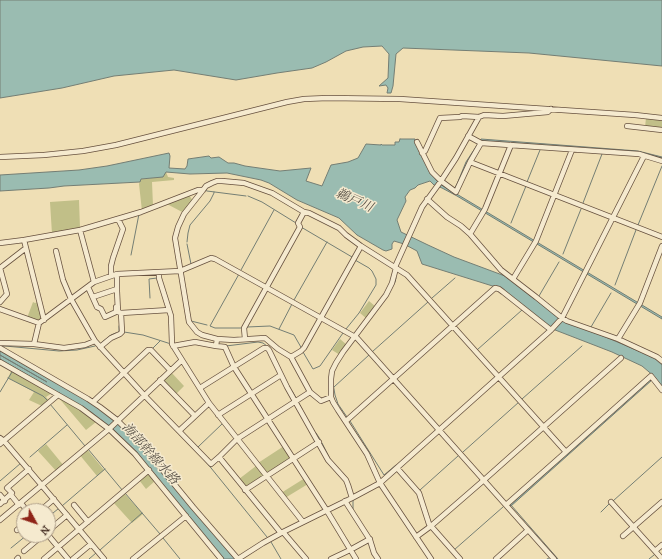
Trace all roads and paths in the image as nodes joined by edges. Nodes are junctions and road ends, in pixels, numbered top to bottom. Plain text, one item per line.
1 (552, 109) junction
2 (479, 116) junction
3 (662, 118) edge
4 (627, 126) dead end
5 (662, 130) edge
6 (468, 136) junction
7 (417, 142) dead end
8 (480, 142) junction
9 (511, 145) junction
10 (572, 150) junction
11 (422, 153) junction
12 (644, 156) junction
13 (0, 157) edge
14 (662, 161) edge
15 (470, 162) junction
16 (499, 173) junction
17 (441, 181) junction
18 (203, 190) junction
19 (554, 194) junction
20 (427, 199) junction
21 (304, 212) junction
22 (613, 217) junction
23 (118, 219) junction
24 (80, 230) junction
25 (470, 234) junction
26 (662, 237) edge
27 (24, 240) junction
28 (0, 243) edge
29 (360, 246) junction
30 (662, 246) edge
31 (26, 248) junction
32 (56, 251) dead end
33 (0, 268) edge
34 (395, 268) junction
35 (180, 271) junction
36 (159, 272) junction
37 (117, 274) junction
38 (111, 276) junction
39 (513, 279) junction
40 (94, 282) junction
41 (88, 287) junction
42 (267, 288) junction
43 (117, 290) junction
44 (92, 297) junction
45 (71, 299) junction
46 (0, 302) edge
47 (0, 309) edge
48 (169, 310) junction
49 (121, 314) junction
50 (321, 318) junction
51 (561, 318) junction
52 (44, 320) junction
53 (39, 323) junction
54 (453, 326) junction
55 (551, 330) junction
56 (354, 337) junction
57 (217, 339) junction
58 (245, 339) junction
59 (618, 339) junction
60 (95, 341) junction
61 (0, 343) edge
62 (34, 344) junction
63 (173, 346) junction
64 (216, 346) junction
65 (100, 347) junction
66 (0, 348) edge
67 (291, 356) junction
68 (621, 358) dead end
69 (182, 360) junction
70 (662, 361) edge
71 (0, 362) edge
72 (234, 367) junction
73 (170, 370) junction
74 (124, 373) junction
75 (280, 375) junction
76 (498, 377) junction
77 (393, 379) junction
78 (160, 380) junction
79 (200, 388) junction
80 (662, 390) edge
81 (310, 392) junction
82 (144, 394) junction
83 (251, 394) junction
84 (58, 395) junction
85 (331, 397) junction
86 (93, 402) junction
87 (295, 402) junction
88 (209, 403) junction
89 (218, 415) junction
90 (195, 416) junction
91 (267, 419) junction
92 (117, 420) junction
93 (346, 421) junction
94 (544, 427) junction
95 (109, 428) junction
96 (179, 431) junction
97 (439, 431) junction
98 (237, 439) junction
99 (1, 441) edge
100 (319, 442) junction
101 (566, 452) junction
102 (219, 457) junction
103 (293, 458) junction
104 (397, 468) junction
105 (29, 470) junction
106 (149, 470) junction
107 (266, 476) junction
108 (484, 480) junction
109 (380, 482) junction
110 (42, 485) junction
111 (245, 490) junction
112 (11, 494) junction
113 (0, 495) edge
114 (352, 498) junction
115 (54, 499) junction
116 (4, 501) junction
117 (346, 501) junction
118 (611, 502) dead end
119 (662, 502) edge
120 (19, 503) edge
121 (21, 503) edge
122 (49, 503) edge
123 (0, 504) edge
124 (74, 505) dead end
125 (506, 505) junction
126 (16, 507) edge
127 (326, 510) junction
128 (67, 515) junction
129 (186, 516) junction
130 (0, 520) edge
131 (88, 522) junction
132 (303, 522) junction
133 (56, 524) edge
134 (431, 526) junction
135 (633, 528) junction
136 (79, 529) junction
137 (528, 530) junction
138 (282, 533) junction
139 (623, 536) dead end
140 (416, 537) junction
141 (370, 539) junction
142 (34, 543) edge
143 (55, 543) edge
144 (91, 544) junction
145 (662, 545) edge
146 (58, 547) junction
147 (350, 550) junction
148 (24, 551) dead end
149 (655, 551) junction
150 (44, 559) edge
151 (68, 559) edge
152 (73, 559) edge
153 (104, 559) edge
154 (134, 559) edge
155 (221, 559) edge
156 (238, 559) edge
157 (306, 559) edge
158 (331, 559) edge
159 (356, 559) edge
160 (378, 559) edge
161 (431, 559) edge
162 (460, 559) edge
163 (496, 559) edge
164 (554, 559) edge
165 (662, 559) edge

1 - 2 street
1 - 3 street
1 - 13 street
2 - 6 street
2 - 11 street
4 - 5 street
6 - 8 street
6 - 17 street
7 - 11 street
8 - 9 street
8 - 15 street
9 - 10 street
9 - 16 street
10 - 12 street
10 - 19 street
11 - 17 street
12 - 14 street
12 - 22 street
15 - 16 street
15 - 17 street
16 - 19 street
16 - 25 street
17 - 20 street
18 - 21 street
18 - 23 street
18 - 35 street
19 - 22 street
19 - 39 street
20 - 25 street
20 - 34 street
21 - 29 street
21 - 42 street
22 - 26 street
22 - 51 street
23 - 24 street
23 - 38 street
24 - 27 street
24 - 40 street
25 - 39 street
27 - 28 street
27 - 31 street
29 - 34 street
29 - 50 street
30 - 59 street
31 - 33 street
31 - 52 street
32 - 45 street
33 - 46 street
34 - 54 street
34 - 56 street
35 - 36 street
35 - 42 street
35 - 57 street
36 - 37 street
36 - 48 street
37 - 38 street
37 - 43 street
38 - 40 street
39 - 51 street
40 - 41 street
41 - 44 street
41 - 45 street
42 - 50 street
42 - 58 street
43 - 44 street
43 - 44 street
43 - 49 street
45 - 52 street
45 - 60 street
47 - 53 street
48 - 49 street
48 - 63 street
49 - 65 street
50 - 56 street
50 - 67 street
51 - 55 street
51 - 59 street
52 - 53 street
53 - 62 street
54 - 55 street
54 - 76 street
54 - 77 street
55 - 76 street
56 - 77 street
56 - 85 street
57 - 58 street
57 - 64 street
58 - 67 street
59 - 70 street
60 - 62 street
60 - 65 street
61 - 62 street
63 - 64 street
63 - 69 street
64 - 72 street
65 - 74 street
66 - 86 street
67 - 81 street
68 - 94 street
69 - 73 street
69 - 79 street
71 - 84 street
72 - 75 street
72 - 79 street
72 - 83 street
73 - 74 street
73 - 78 street
74 - 82 street
74 - 86 street
75 - 83 street
75 - 87 street
76 - 94 street
76 - 97 street
77 - 93 street
77 - 97 street
78 - 82 street
78 - 90 street
79 - 88 street
80 - 101 street
81 - 85 street
81 - 87 street
82 - 92 street
82 - 96 street
83 - 89 street
83 - 91 street
84 - 95 street
84 - 99 street
85 - 93 street
86 - 92 street
87 - 91 street
87 - 100 street
88 - 89 street
88 - 90 street
89 - 98 street
90 - 96 street
91 - 98 street
91 - 103 street
92 - 95 street
92 - 156 street
93 - 109 street
94 - 101 street
94 - 108 street
95 - 106 street
95 - 110 street
96 - 102 street
97 - 104 street
97 - 108 street
98 - 102 street
98 - 107 street
99 - 105 street
100 - 103 street
100 - 114 street
101 - 125 street
102 - 111 street
103 - 107 street
103 - 127 street
104 - 109 street
104 - 134 street
105 - 110 street
105 - 112 street
106 - 129 street
106 - 131 street
107 - 111 street
107 - 132 street
108 - 125 street
108 - 134 street
109 - 114 street
109 - 140 street
110 - 115 street
110 - 121 street
111 - 138 street
112 - 116 street
112 - 120 street
113 - 116 street
114 - 117 street
115 - 122 street
115 - 128 street
116 - 123 street
117 - 127 street
117 - 141 street
118 - 135 street
119 - 135 street
124 - 131 street
125 - 137 street
126 - 130 street
127 - 132 street
127 - 147 street
128 - 133 street
128 - 136 street
129 - 154 street
129 - 155 street
131 - 136 street
132 - 138 street
134 - 140 street
134 - 162 street
135 - 139 street
135 - 149 street
136 - 144 street
136 - 146 street
137 - 163 street
137 - 164 street
138 - 156 street
138 - 157 street
140 - 161 street
141 - 147 street
141 - 160 street
142 - 148 street
143 - 146 street
144 - 152 street
144 - 153 street
145 - 149 street
146 - 150 street
146 - 151 street
147 - 158 street
147 - 159 street
149 - 165 street

